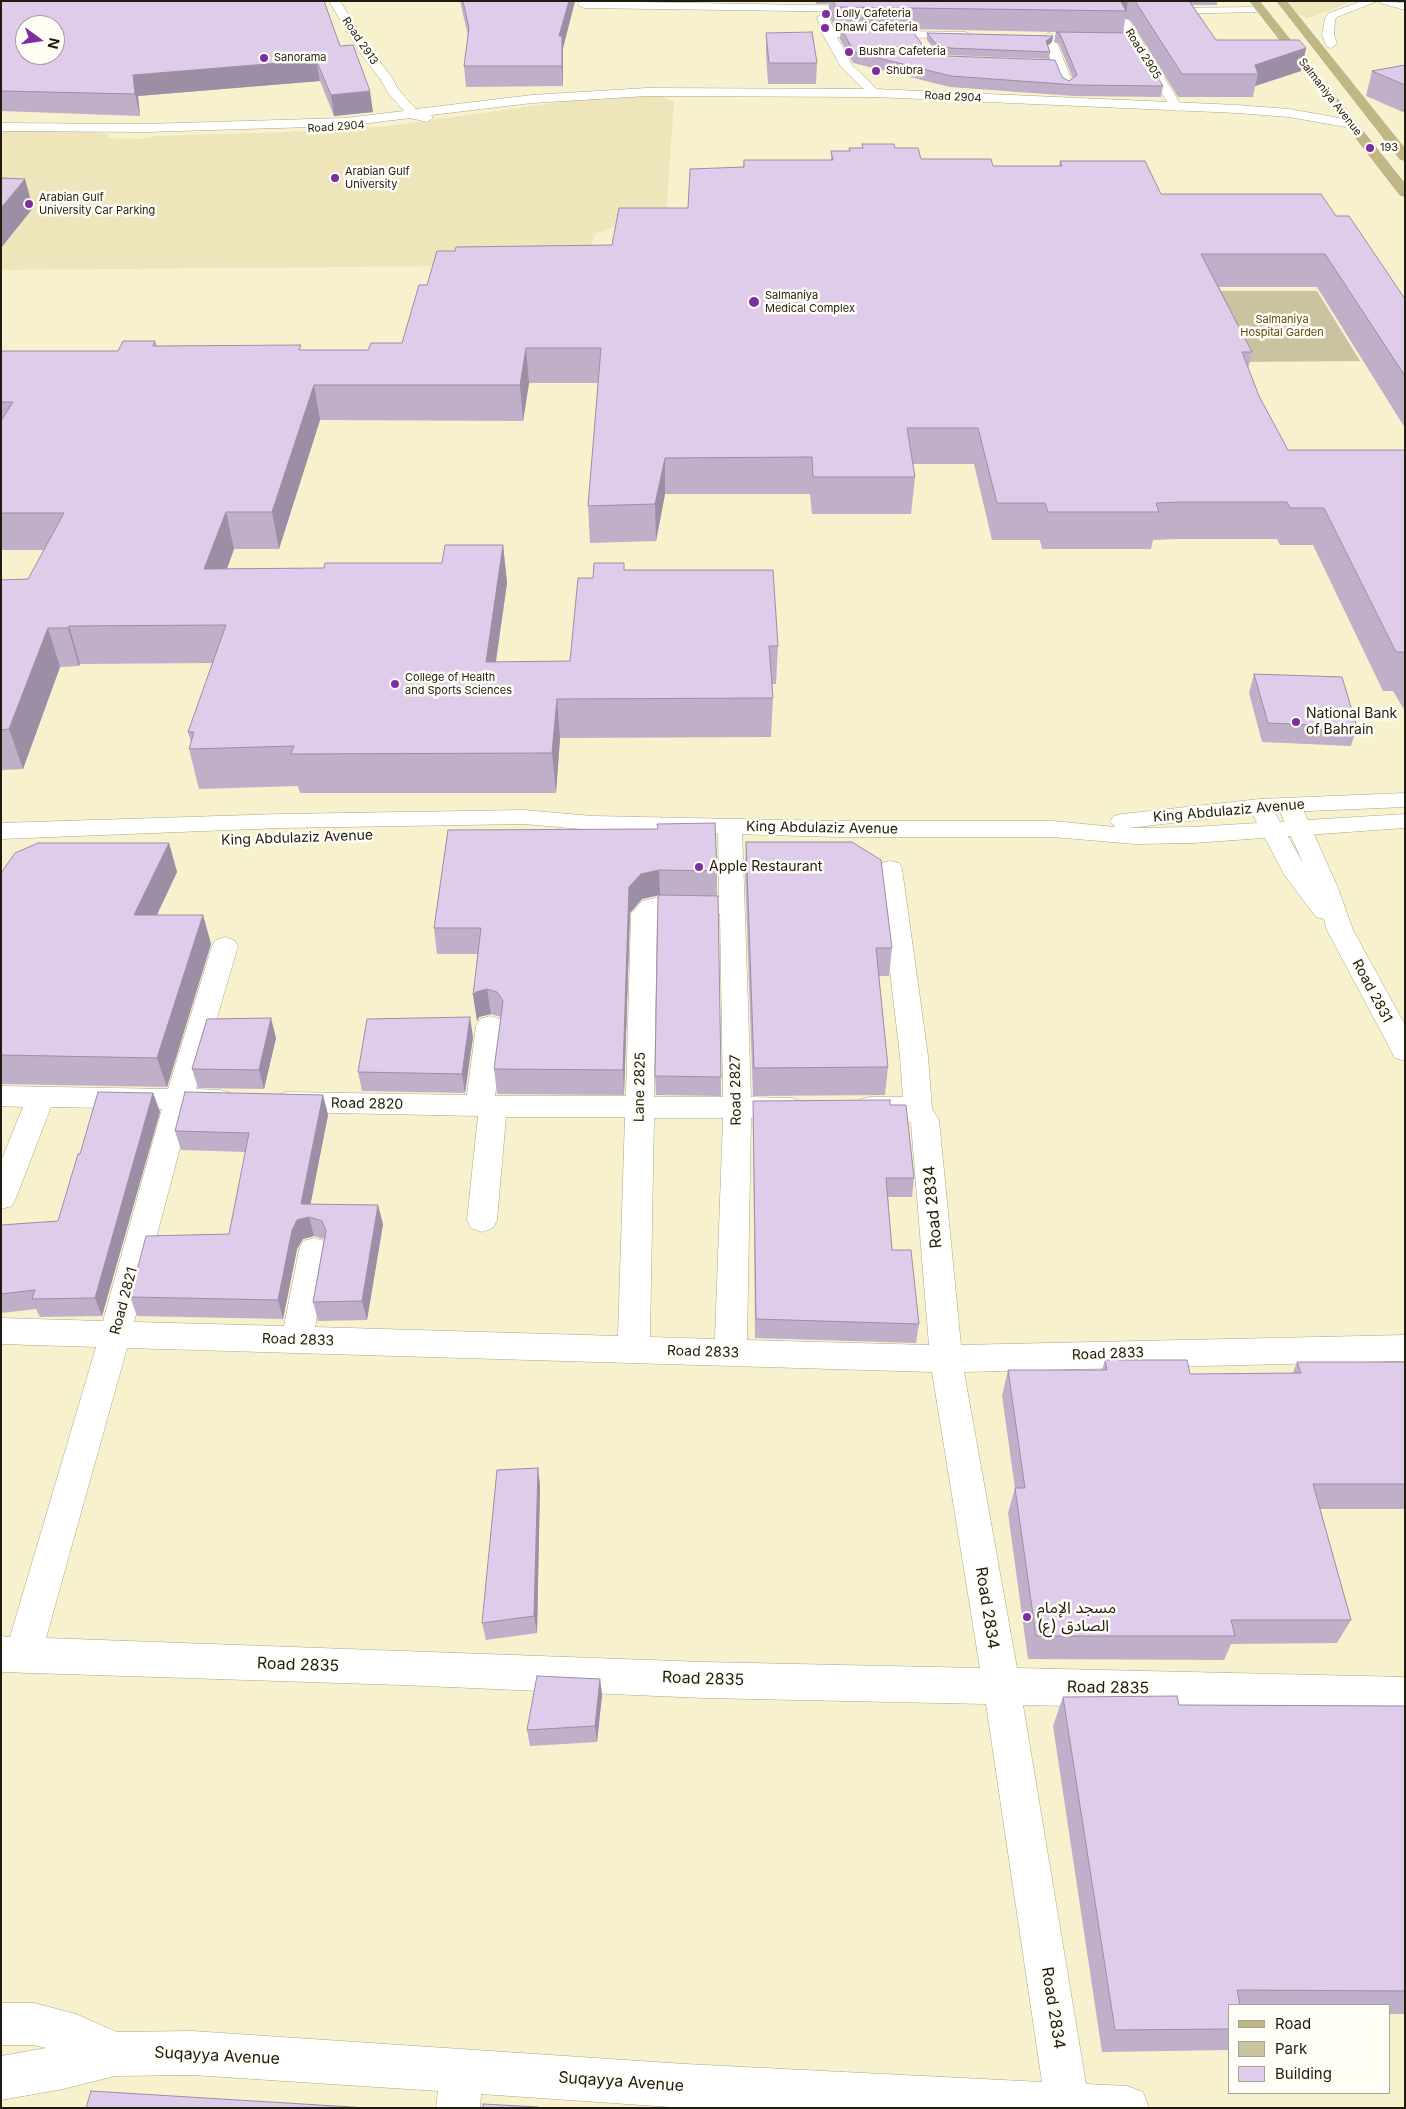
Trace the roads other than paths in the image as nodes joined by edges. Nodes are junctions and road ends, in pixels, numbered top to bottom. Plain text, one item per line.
1 (334, 1) edge
2 (585, 1) edge
3 (1280, 1) edge
4 (1373, 1) edge
5 (1384, 1) edge
6 (817, 4) edge
7 (1257, 6) edge
8 (1405, 7) edge
9 (877, 10) edge
10 (1114, 11) edge
11 (828, 33) junction
12 (914, 34) junction
13 (977, 36) edge
14 (1049, 37) edge
15 (1331, 44) dead end
16 (924, 47) edge
17 (848, 67) junction
18 (387, 79) junction
19 (1068, 87) edge
20 (411, 92) dead end
21 (845, 93) junction
22 (875, 93) junction
23 (669, 94) junction
24 (436, 97) dead end
25 (1330, 98) junction
26 (532, 99) junction
27 (422, 102) dead end
28 (1176, 107) junction
29 (1237, 109) junction
30 (426, 116) junction
31 (1351, 124) junction
32 (1, 127) edge
33 (123, 130) junction
34 (1, 131) edge
35 (1405, 157) edge
36 (1405, 193) edge
37 (1405, 800) edge
38 (1289, 805) junction
39 (1260, 806) junction
40 (1405, 821) edge
41 (592, 823) junction
42 (730, 827) junction
43 (1300, 828) junction
44 (1053, 829) junction
45 (1271, 830) junction
46 (1, 831) edge
47 (1, 848) edge
48 (890, 869) dead end
49 (731, 906) junction
50 (1340, 930) junction
51 (225, 946) dead end
52 (490, 1026) dead end
53 (1405, 1051) edge
54 (1, 1096) edge
55 (41, 1098) junction
56 (179, 1100) junction
57 (486, 1106) junction
58 (845, 1107) edge
59 (640, 1108) junction
60 (815, 1108) edge
61 (737, 1109) junction
62 (918, 1112) junction
63 (1, 1198) edge
64 (482, 1220) dead end
65 (314, 1250) dead end
66 (1, 1331) edge
67 (115, 1335) junction
68 (297, 1340) junction
69 (1405, 1348) edge
70 (634, 1350) junction
71 (731, 1353) junction
72 (946, 1359) junction
73 (12, 1655) edge
74 (1000, 1686) junction
75 (1405, 1695) edge
76 (1, 2024) edge
77 (115, 2054) junction
78 (4, 2079) edge
79 (460, 2090) edge
80 (685, 2097) edge
81 (882, 2102) edge
82 (1067, 2105) junction
83 (1127, 2108) edge

1 - 18 street, Road 2913
2 - 6 street
3 - 35 main road, Salmaniya Avenue
4 - 15 street
5 - 8 street
6 - 9 street
6 - 11 street
7 - 10 street
7 - 25 main road, Salmaniya Avenue
10 - 28 street, Road 2905
11 - 12 street
11 - 17 street
12 - 13 street
12 - 16 street
14 - 19 street
17 - 21 street
17 - 22 street
18 - 20 street, Road 2913
18 - 30 street, Road 2913
21 - 22 street, Road 2904
21 - 23 street, Road 2904
22 - 28 street, Road 2904
23 - 26 street, Road 2904
23 - 30 street, Road 2904
24 - 26 street
25 - 29 street, Road 2904
25 - 31 main road, Salmaniya Avenue
26 - 30 street, Road 2904
27 - 30 street
28 - 29 street, Road 2904
29 - 31 street, Road 2904
30 - 33 street, Road 2904
31 - 36 main road, Salmaniya Avenue
32 - 33 street, Road 2904
33 - 34 street, Road 2904
37 - 38 street, King Abdulaziz Avenue
38 - 39 street, King Abdulaziz Avenue
38 - 43 street
39 - 44 street, King Abdulaziz Avenue
39 - 45 street
40 - 43 street, King Abdulaziz Avenue
41 - 42 street, King Abdulaziz Avenue
41 - 46 street, King Abdulaziz Avenue
41 - 47 street, King Abdulaziz Avenue
42 - 44 street, King Abdulaziz Avenue
42 - 49 street, Road 2827
43 - 45 street, King Abdulaziz Avenue
43 - 50 street
44 - 45 street, King Abdulaziz Avenue
45 - 50 street
48 - 62 street, Road 2834
49 - 59 street, Lane 2825
49 - 61 street, Road 2827
50 - 53 street, Road 2831
51 - 56 street, Road 2821
52 - 57 street
54 - 55 street, Road 2820
55 - 56 street, Road 2820
55 - 63 street
56 - 57 street, Road 2820
56 - 67 street, Road 2821
57 - 59 street, Road 2820
57 - 64 street
58 - 62 street
59 - 61 street, Road 2820
59 - 70 street, Lane 2825
60 - 61 street, Road 2820
61 - 71 street, Road 2827
62 - 72 street, Road 2834
65 - 68 street
66 - 67 street, Road 2833
67 - 68 street, Road 2833
67 - 73 street, Road 2821
68 - 70 street, Road 2833
69 - 72 street, Road 2833
70 - 71 street, Road 2833
71 - 72 street, Road 2833
72 - 74 street, Road 2834
73 - 74 street, Road 2835
74 - 75 street, Road 2835
74 - 82 street, Road 2834
76 - 77 street, Suqayya Avenue
77 - 78 street, Suqayya Avenue
77 - 79 street, Suqayya Avenue
79 - 80 street, Suqayya Avenue
80 - 81 street, Suqayya Avenue
81 - 82 street, Suqayya Avenue
82 - 83 street, Suqayya Avenue

